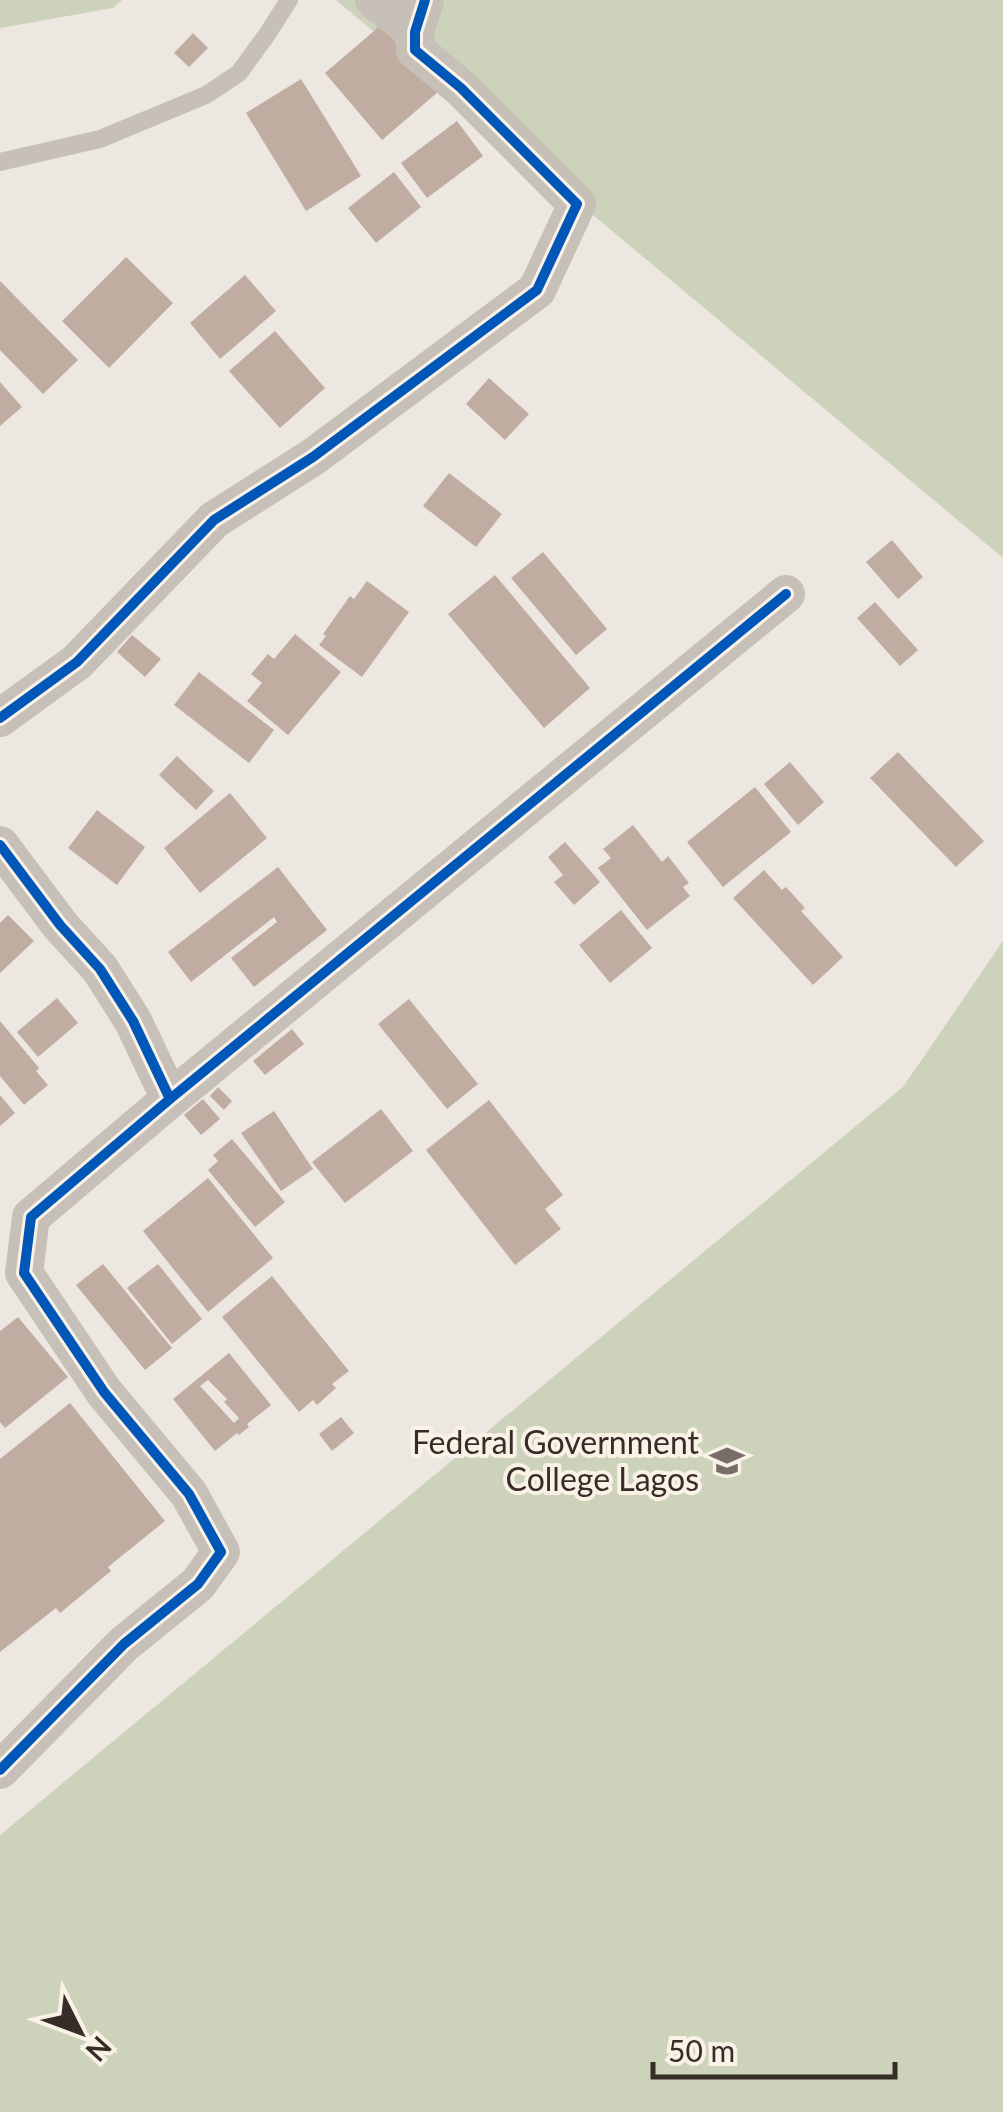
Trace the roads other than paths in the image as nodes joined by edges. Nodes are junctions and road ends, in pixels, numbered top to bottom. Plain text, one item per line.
1 (289, 0) edge
2 (374, 0) edge
3 (420, 16) edge
4 (0, 162) edge
5 (786, 594) dead end
6 (0, 718) edge
7 (0, 844) edge
8 (170, 1099) junction
9 (0, 1770) edge

1 - 4 lane
2 - 3 street
3 - 6 street
5 - 8 street
7 - 8 street
8 - 9 street

